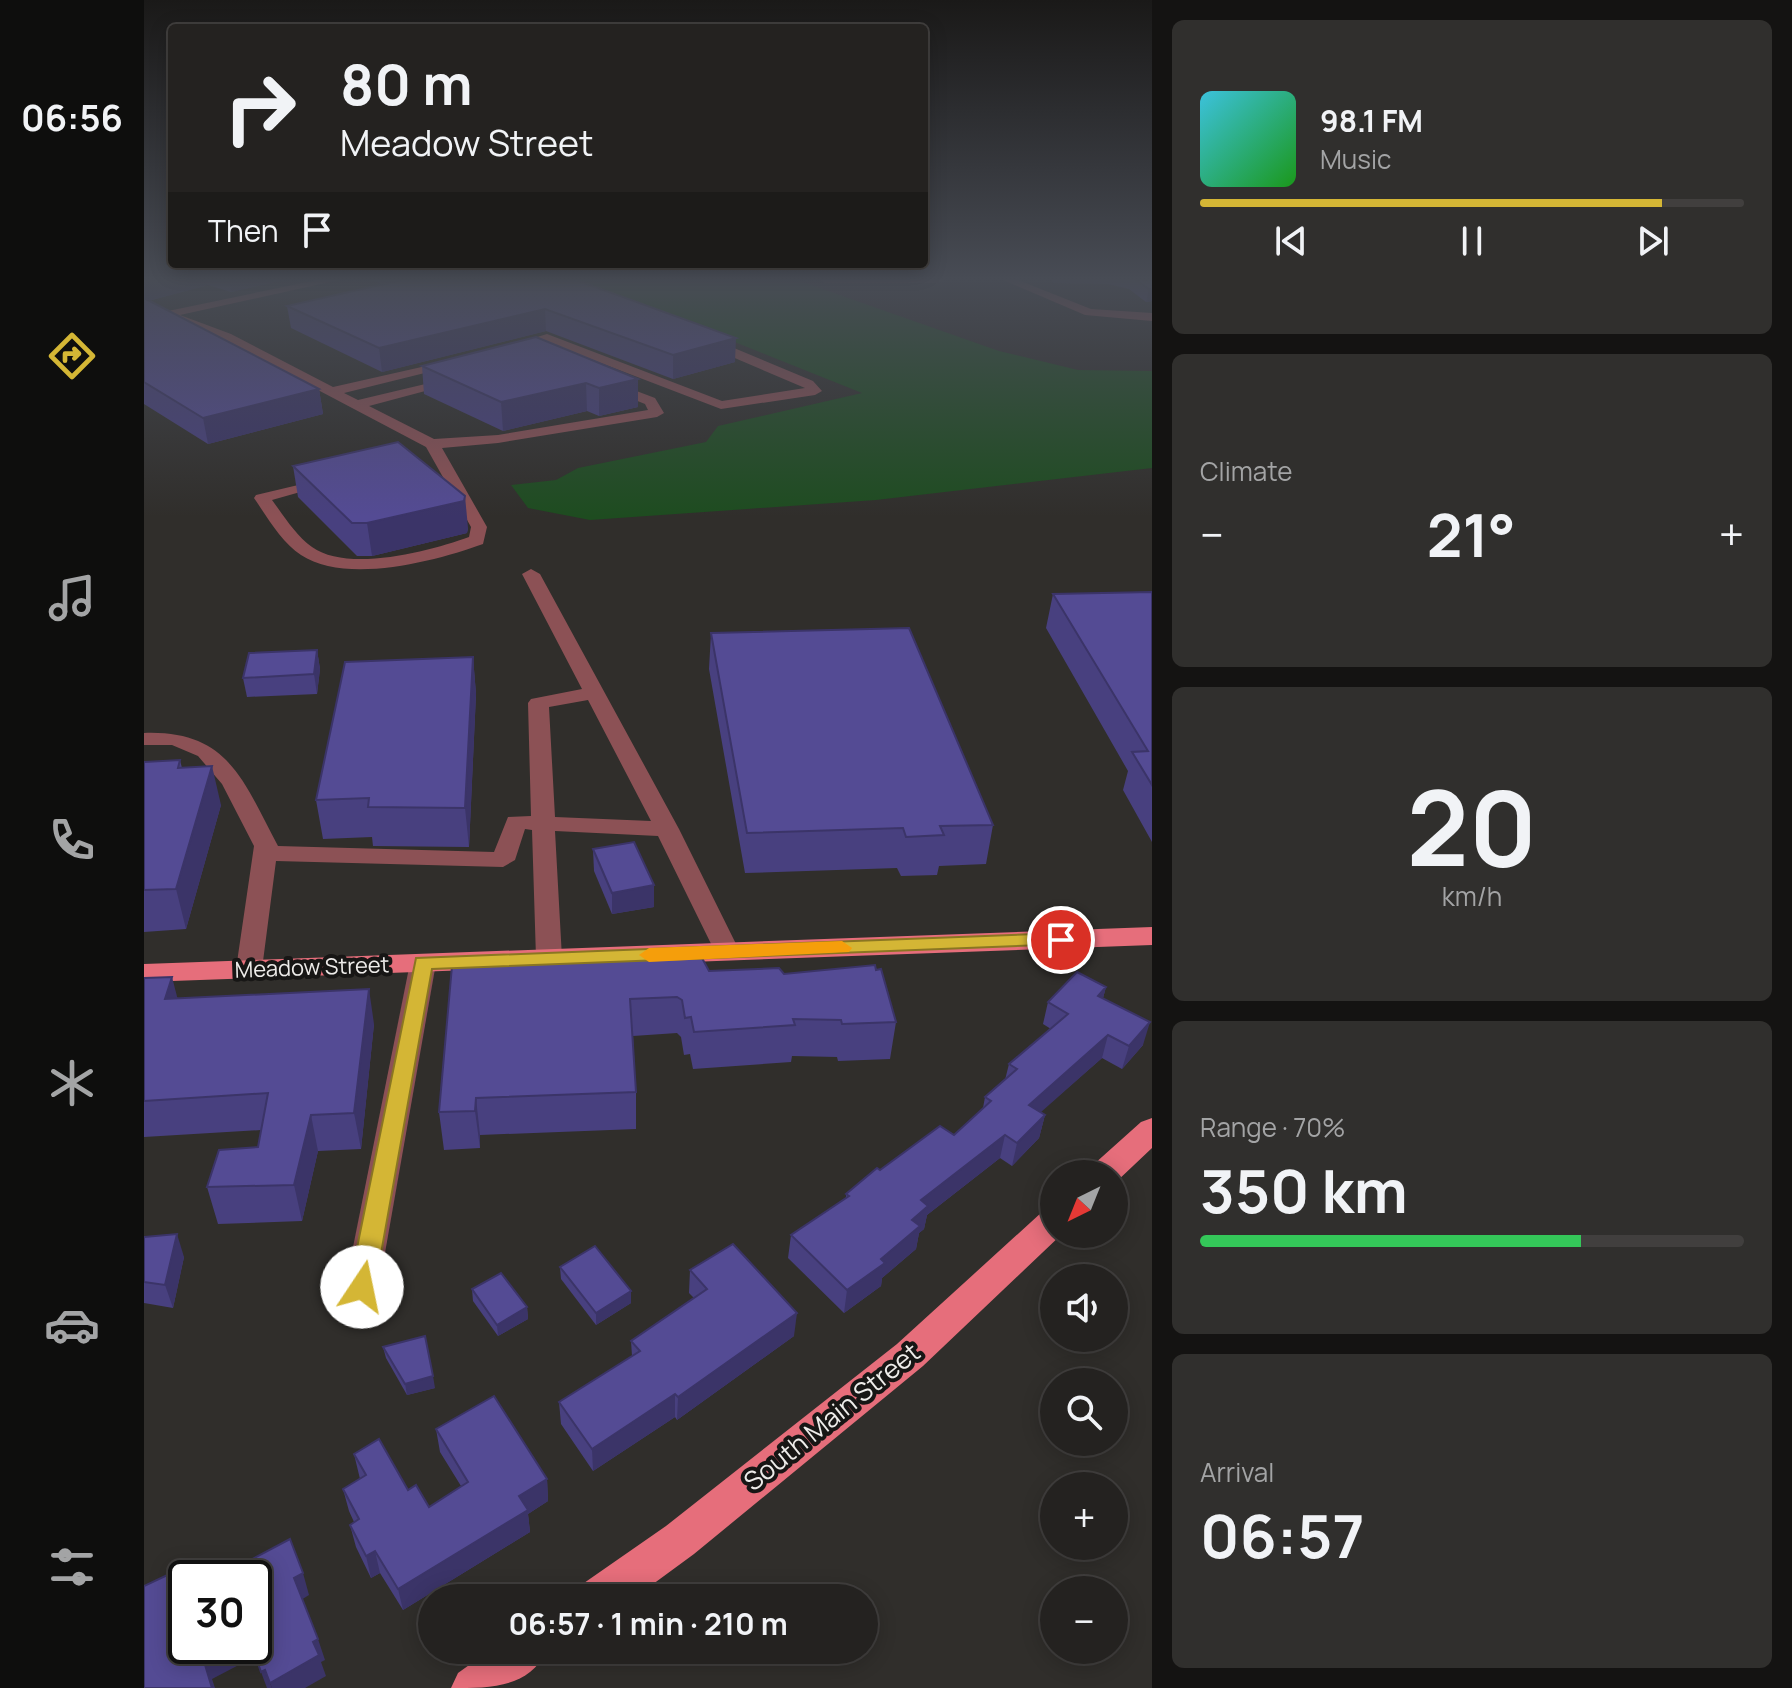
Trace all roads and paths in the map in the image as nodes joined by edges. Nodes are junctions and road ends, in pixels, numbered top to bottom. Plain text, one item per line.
1 (270, 359) edge
2 (462, 359) edge
3 (528, 359) edge
4 (601, 359) edge
5 (748, 359) edge
6 (508, 364) edge
7 (463, 376) edge
8 (594, 378) edge
9 (334, 391) junction
10 (359, 404) junction
11 (431, 452) junction
12 (336, 477) edge
13 (531, 574) dead end
14 (594, 693) junction
15 (144, 739) edge
16 (543, 823) junction
17 (667, 829) junction
18 (266, 853) junction
19 (1152, 936) edge
20 (727, 952) junction
21 (549, 958) junction
22 (423, 963) junction
23 (249, 969) junction
24 (144, 973) edge
25 (1152, 1130) edge
26 (1119, 1160) edge
27 (1040, 1234) edge
28 (362, 1287) dead end
29 (619, 1584) edge
30 (506, 1664) edge
31 (473, 1688) edge

1 - 9 street
2 - 9 street
3 - 6 street
4 - 5 street
7 - 10 street
8 - 11 street
9 - 10 street
10 - 11 street
11 - 12 street
13 - 14 street
14 - 16 street
14 - 17 street
15 - 18 street
16 - 17 street
16 - 18 street
16 - 21 street
17 - 20 street
18 - 23 street
19 - 20 main road, Meadow Street
20 - 21 main road, Meadow Street
21 - 22 main road, Meadow Street
22 - 23 main road, Meadow Street
22 - 28 street
23 - 24 main road, Meadow Street
25 - 26 main road
27 - 29 main road, South Main Street
30 - 31 main road

